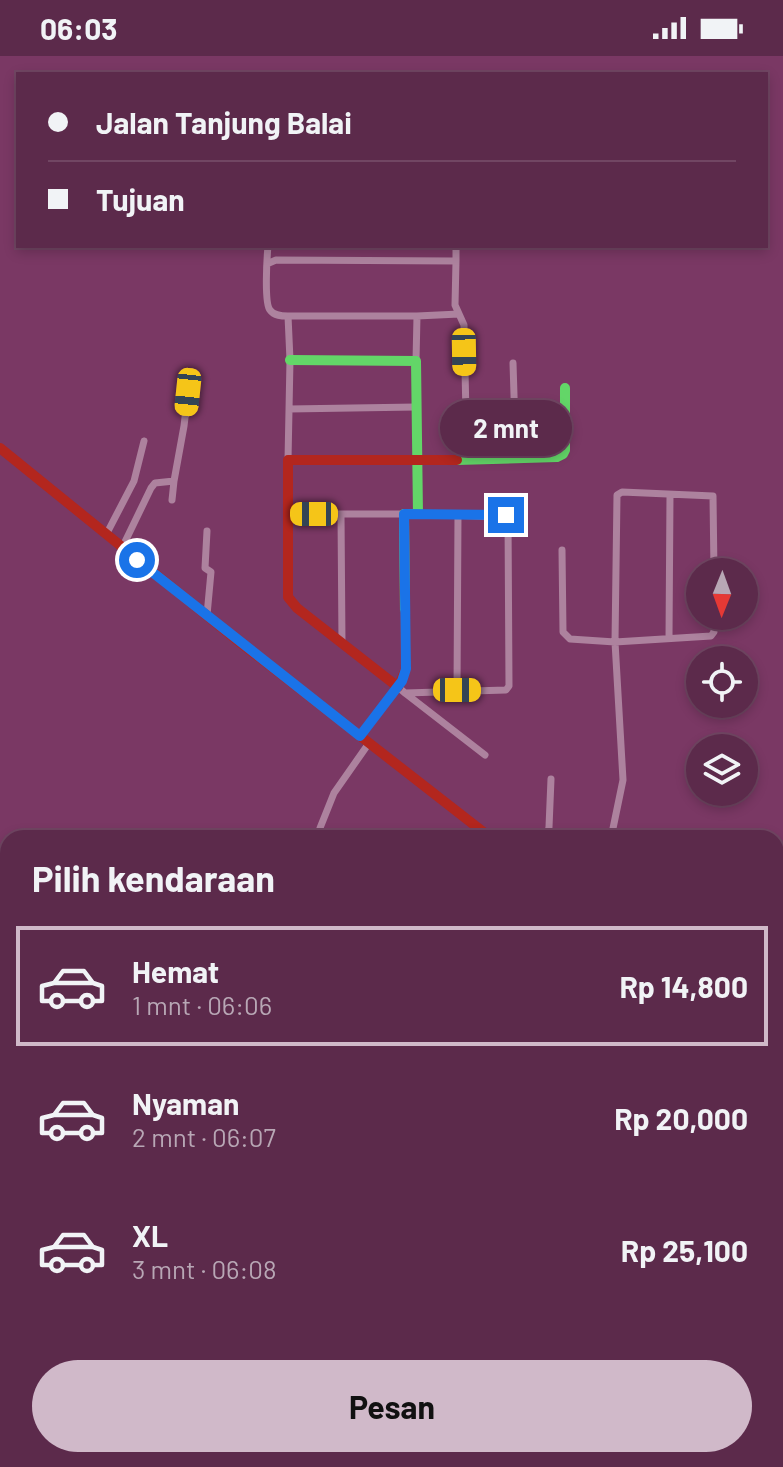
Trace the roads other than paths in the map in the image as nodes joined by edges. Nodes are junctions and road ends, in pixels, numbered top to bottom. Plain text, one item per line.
1 (268, 248) edge
2 (456, 248) edge
3 (456, 261) junction
4 (269, 263) junction
5 (459, 314) junction
6 (288, 316) junction
7 (417, 316) junction
8 (290, 360) junction
9 (416, 361) junction
10 (513, 363) dead end
11 (565, 388) dead end
12 (188, 392) dead end
13 (416, 407) junction
14 (289, 409) junction
15 (144, 441) dead end
16 (0, 448) edge
17 (516, 459) junction
18 (288, 460) junction
19 (467, 460) junction
20 (416, 461) junction
21 (174, 481) junction
22 (670, 495) junction
23 (172, 500) dead end
24 (288, 514) junction
25 (341, 514) junction
26 (404, 514) junction
27 (418, 514) junction
28 (458, 514) junction
29 (207, 531) dead end
30 (106, 535) junction
31 (122, 548) junction
32 (562, 550) dead end
33 (714, 558) edge
34 (207, 615) junction
35 (714, 630) edge
36 (669, 638) junction
37 (615, 642) junction
38 (342, 645) junction
39 (401, 690) junction
40 (457, 690) junction
41 (364, 740) junction
42 (485, 755) dead end
43 (551, 779) dead end
44 (320, 828) dead end
45 (481, 830) edge
46 (548, 830) edge
47 (613, 830) edge

1 - 4 street
2 - 3 street
3 - 4 street
3 - 5 street
4 - 6 street
5 - 7 street
5 - 19 street
6 - 7 street
6 - 8 street
7 - 9 street
8 - 9 street
8 - 14 street
9 - 13 street
10 - 17 street
11 - 17 street
12 - 21 street
13 - 14 street
13 - 20 street
14 - 18 street
15 - 30 street
16 - 30 street
17 - 19 street
18 - 20 street
18 - 24 street
19 - 20 street
20 - 27 street
21 - 23 street
21 - 31 street
22 - 33 street
22 - 36 street
22 - 37 street
24 - 25 street
24 - 38 street
25 - 26 street
25 - 38 street
26 - 27 street
26 - 39 street
27 - 28 street
28 - 40 street
28 - 40 street
29 - 34 street
30 - 31 street
31 - 34 street
32 - 37 street
34 - 41 street
35 - 36 street
36 - 37 street
37 - 47 street
38 - 39 street
39 - 40 street
39 - 41 street
39 - 42 street
41 - 44 street
41 - 45 street
43 - 46 street

